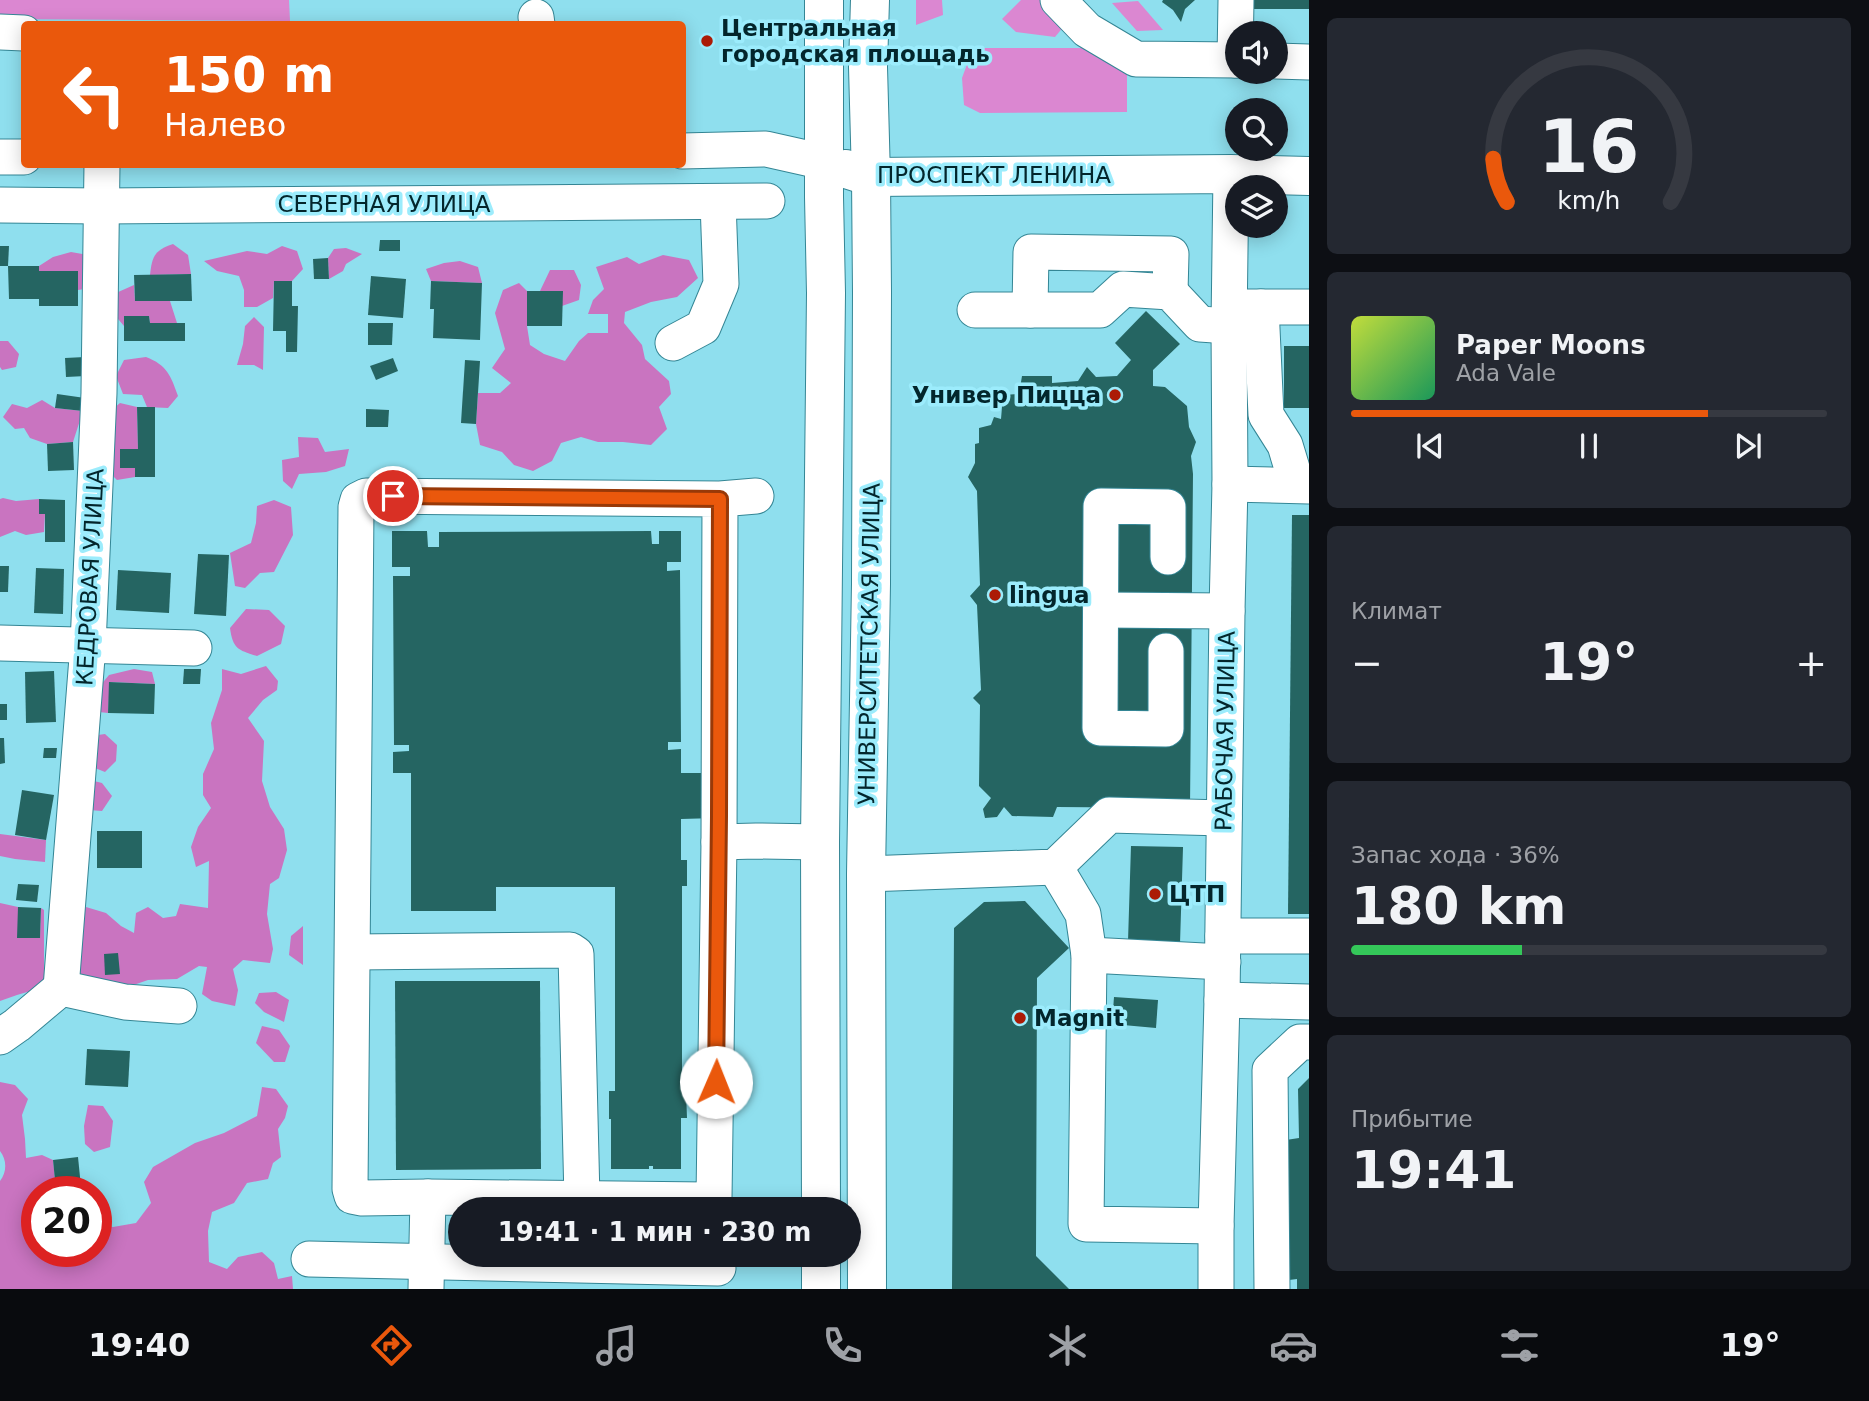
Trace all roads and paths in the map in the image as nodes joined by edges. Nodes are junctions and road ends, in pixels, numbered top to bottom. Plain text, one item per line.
1 (824, 0) edge
2 (870, 0) edge
3 (1059, 0) edge
4 (1236, 0) edge
5 (1236, 21) edge
6 (0, 32) edge
7 (21, 33) edge
8 (1225, 60) edge
9 (1288, 61) edge
10 (1309, 62) edge
11 (686, 151) edge
12 (0, 157) edge
13 (21, 157) edge
14 (102, 168) edge
15 (1231, 174) junction
16 (1309, 176) edge
17 (871, 177) junction
18 (824, 179) junction
19 (767, 201) dead end
20 (718, 202) junction
21 (0, 205) edge
22 (102, 206) junction
23 (1170, 292) junction
24 (1309, 307) edge
25 (975, 310) dead end
26 (1030, 310) junction
27 (1240, 313) junction
28 (673, 344) dead end
29 (1230, 445) junction
30 (1297, 445) edge
31 (1230, 484) junction
32 (1303, 486) edge
33 (756, 496) dead end
34 (720, 499) junction
35 (1168, 557) dead end
36 (1101, 610) junction
37 (1227, 611) junction
38 (0, 643) edge
39 (88, 645) junction
40 (194, 648) dead end
41 (1166, 651) dead end
42 (1224, 818) junction
43 (719, 842) junction
44 (820, 842) junction
45 (1055, 867) junction
46 (866, 874) junction
47 (1309, 936) edge
48 (1223, 949) junction
49 (353, 952) junction
50 (1089, 956) junction
51 (61, 988) junction
52 (1222, 1000) junction
53 (1309, 1002) edge
54 (179, 1006) dead end
55 (0, 1037) edge
56 (1309, 1042) edge
57 (428, 1197) junction
58 (448, 1197) edge
59 (582, 1197) edge
60 (713, 1197) edge
61 (821, 1197) edge
62 (1216, 1226) junction
63 (309, 1259) dead end
64 (821, 1267) edge
65 (718, 1268) dead end
66 (426, 1275) edge
67 (821, 1289) edge
68 (867, 1289) edge
69 (1216, 1289) edge
70 (1272, 1289) edge

1 - 18 main road, УНИВЕРСИТЕТСКАЯ УЛИЦА
2 - 17 main road, УНИВЕРСИТЕТСКАЯ УЛИЦА
3 - 8 street
4 - 5 street
6 - 7 street
9 - 10 street
11 - 18 street
12 - 13 street
14 - 22 street, КЕДРОВАЯ УЛИЦА
15 - 16 main road, ПРОСПЕКТ ЛЕНИНА
15 - 17 main road, ПРОСПЕКТ ЛЕНИНА
15 - 27 street, РАБОЧАЯ УЛИЦА
17 - 18 main road
17 - 46 main road, УНИВЕРСИТЕТСКАЯ УЛИЦА
18 - 44 main road, УНИВЕРСИТЕТСКАЯ УЛИЦА
19 - 20 street, СЕВЕРНАЯ УЛИЦА
20 - 22 street, СЕВЕРНАЯ УЛИЦА
20 - 28 street
21 - 22 street, СЕВЕРНАЯ УЛИЦА
22 - 39 street, КЕДРОВАЯ УЛИЦА
23 - 26 street
23 - 26 street
23 - 27 street
24 - 27 street
25 - 26 street
27 - 29 street, РАБОЧАЯ УЛИЦА
27 - 30 street
29 - 30 street
29 - 31 street, РАБОЧАЯ УЛИЦА
30 - 32 street
31 - 32 street
31 - 37 street, РАБОЧАЯ УЛИЦА
33 - 34 street
34 - 43 street
34 - 49 street
35 - 36 street
36 - 37 street
36 - 41 street
37 - 42 street, РАБОЧАЯ УЛИЦА
38 - 39 street
39 - 40 street
39 - 51 street, КЕДРОВАЯ УЛИЦА
42 - 45 street
42 - 48 street, РАБОЧАЯ УЛИЦА
43 - 44 street
43 - 60 street
44 - 61 main road, УНИВЕРСИТЕТСКАЯ УЛИЦА
45 - 46 street
45 - 50 street
46 - 68 main road, УНИВЕРСИТЕТСКАЯ УЛИЦА
47 - 48 street
48 - 50 street
48 - 52 street, РАБОЧАЯ УЛИЦА
49 - 57 street
49 - 59 street
50 - 62 street
51 - 54 street
51 - 55 street
52 - 53 street
52 - 62 street, РАБОЧАЯ УЛИЦА
56 - 70 street
57 - 58 street
57 - 66 street
62 - 69 street, РАБОЧАЯ УЛИЦА
63 - 66 street
64 - 67 main road
65 - 66 street

